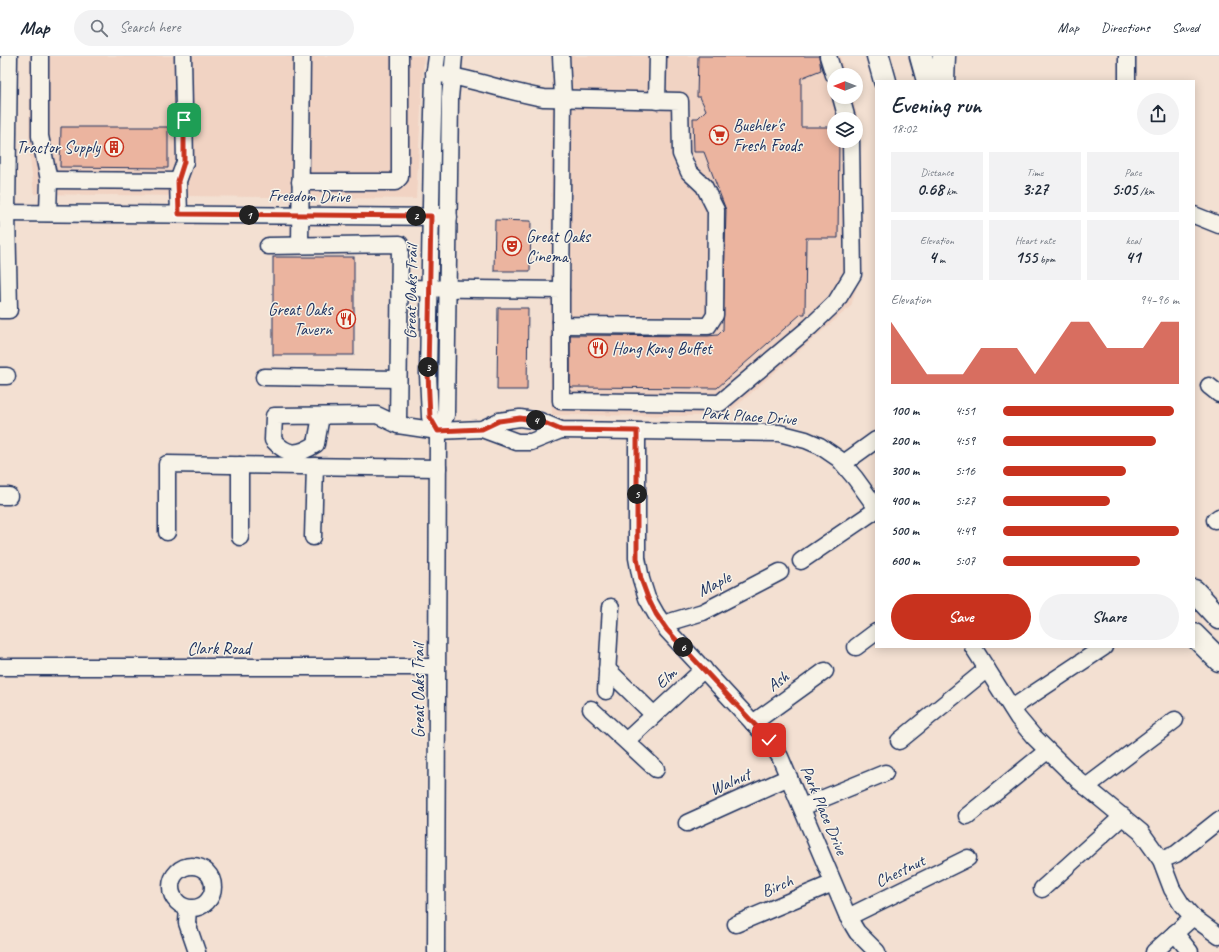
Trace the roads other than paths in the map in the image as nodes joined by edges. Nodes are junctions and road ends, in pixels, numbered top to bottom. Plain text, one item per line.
1 (8, 56) edge
2 (40, 56) edge
3 (183, 56) edge
4 (302, 56) edge
5 (400, 56) edge
6 (437, 56) edge
7 (454, 56) edge
8 (562, 56) edge
9 (658, 56) edge
10 (828, 56) edge
11 (878, 56) edge
12 (921, 56) edge
13 (944, 56) edge
14 (1127, 56) edge
15 (832, 68) edge
16 (434, 73) junction
17 (452, 75) junction
18 (885, 80) edge
19 (928, 80) edge
20 (943, 80) edge
21 (1127, 80) edge
22 (4, 83) edge
23 (563, 98) junction
24 (657, 101) junction
25 (850, 148) edge
26 (49, 180) junction
27 (178, 181) junction
28 (300, 182) junction
29 (3, 213) edge
30 (48, 213) junction
31 (179, 214) junction
32 (300, 215) junction
33 (1195, 215) edge
34 (431, 216) junction
35 (449, 216) junction
36 (1219, 225) edge
37 (300, 245) junction
38 (268, 246) dead end
39 (400, 288) junction
40 (430, 288) junction
41 (448, 288) junction
42 (560, 290) junction
43 (0, 310) edge
44 (561, 321) junction
45 (264, 377) dead end
46 (398, 379) junction
47 (321, 416) dead end
48 (398, 425) junction
49 (482, 429) junction
50 (561, 430) junction
51 (438, 431) junction
52 (637, 431) junction
53 (875, 441) edge
54 (844, 464) junction
55 (240, 465) junction
56 (315, 466) junction
57 (438, 468) junction
58 (875, 508) edge
59 (875, 510) edge
60 (167, 532) dead end
61 (240, 537) dead end
62 (313, 537) dead end
63 (801, 561) dead end
64 (780, 572) dead end
65 (1195, 592) edge
66 (611, 607) dead end
67 (1219, 618) edge
68 (663, 624) junction
69 (875, 633) edge
70 (1195, 636) edge
71 (856, 647) dead end
72 (973, 648) edge
73 (1102, 648) edge
74 (1219, 660) edge
75 (0, 667) edge
76 (437, 667) junction
77 (607, 669) junction
78 (704, 669) junction
79 (987, 669) junction
80 (825, 671) dead end
81 (606, 691) dead end
82 (1012, 708) junction
83 (591, 709) dead end
84 (654, 715) junction
85 (1175, 720) dead end
86 (753, 723) junction
87 (627, 740) junction
88 (899, 741) dead end
89 (1047, 751) junction
90 (656, 769) dead end
91 (885, 773) dead end
92 (789, 777) junction
93 (1086, 787) junction
94 (802, 807) junction
95 (967, 816) dead end
96 (1123, 816) junction
97 (1219, 820) edge
98 (687, 823) dead end
99 (968, 858) dead end
100 (1161, 860) junction
101 (833, 883) junction
102 (1042, 889) dead end
103 (188, 908) dead end
104 (848, 917) junction
105 (1193, 917) junction
106 (736, 924) dead end
107 (1175, 933) junction
108 (1219, 936) edge
109 (197, 952) edge
110 (436, 952) edge
111 (877, 952) edge
112 (1154, 952) edge
113 (1190, 952) edge

1 - 22 street
2 - 26 street
3 - 27 street
4 - 28 street
5 - 28 street
6 - 16 street, Great Oaks Trail
7 - 17 street, Great Oaks Trail
8 - 23 street
9 - 24 street
10 - 15 street
11 - 18 highway
12 - 19 highway
13 - 20 highway
14 - 21 street
16 - 17 street
16 - 34 street, Great Oaks Trail
17 - 23 street
17 - 35 street, Great Oaks Trail
22 - 29 street
23 - 24 street
23 - 42 street
24 - 44 street
25 - 44 street
26 - 27 street
26 - 30 street
27 - 31 street
28 - 32 street
29 - 30 street, Freedom Drive
29 - 43 street
30 - 31 street, Freedom Drive
31 - 32 street, Freedom Drive
32 - 34 street, Freedom Drive
32 - 37 street
33 - 36 street
34 - 35 street, Freedom Drive
34 - 40 street, Great Oaks Trail
35 - 41 street, Great Oaks Trail
37 - 38 street
37 - 39 street
39 - 40 street
39 - 46 street
40 - 41 street
40 - 51 street, Great Oaks Trail
41 - 42 street
41 - 51 street, Great Oaks Trail
42 - 44 street
45 - 46 street
46 - 48 street
47 - 48 street, Park Place Drive
48 - 51 street, Park Place Drive
49 - 50 street, Park Place Drive
49 - 50 street, Park Place Drive
49 - 51 street, Park Place Drive
50 - 52 street, Park Place Drive
51 - 57 street, Great Oaks Trail
52 - 54 street, Park Place Drive
52 - 68 street, Park Place Drive
53 - 54 street
54 - 58 street, Park Place Drive
55 - 56 street
55 - 60 street
55 - 61 street
56 - 57 street
56 - 62 street
57 - 76 street, Great Oaks Trail
59 - 63 street
64 - 68 street, Maple
65 - 67 highway
66 - 77 street
68 - 78 street, Park Place Drive
69 - 71 street
70 - 74 highway
72 - 79 street
73 - 82 street
75 - 76 street, Clark Road
76 - 110 street, Great Oaks Trail
77 - 81 street
77 - 84 street, Elm
78 - 84 street, Elm
78 - 86 street, Park Place Drive
79 - 82 street
79 - 88 street
80 - 86 street, Ash
82 - 89 street
83 - 87 street
84 - 87 street, Elm
85 - 93 street
86 - 92 street, Park Place Drive
87 - 90 street
89 - 93 street
89 - 95 street
91 - 94 street
92 - 94 street, Park Place Drive
92 - 98 street, Walnut
93 - 96 street
94 - 101 street, Park Place Drive
96 - 100 street
96 - 102 street
97 - 100 street
99 - 104 street, Chestnut
100 - 105 street
101 - 104 street, Park Place Drive
101 - 106 street, Birch
103 - 109 street
104 - 111 street, Park Place Drive
105 - 107 street
105 - 108 street
107 - 112 street
107 - 113 street

